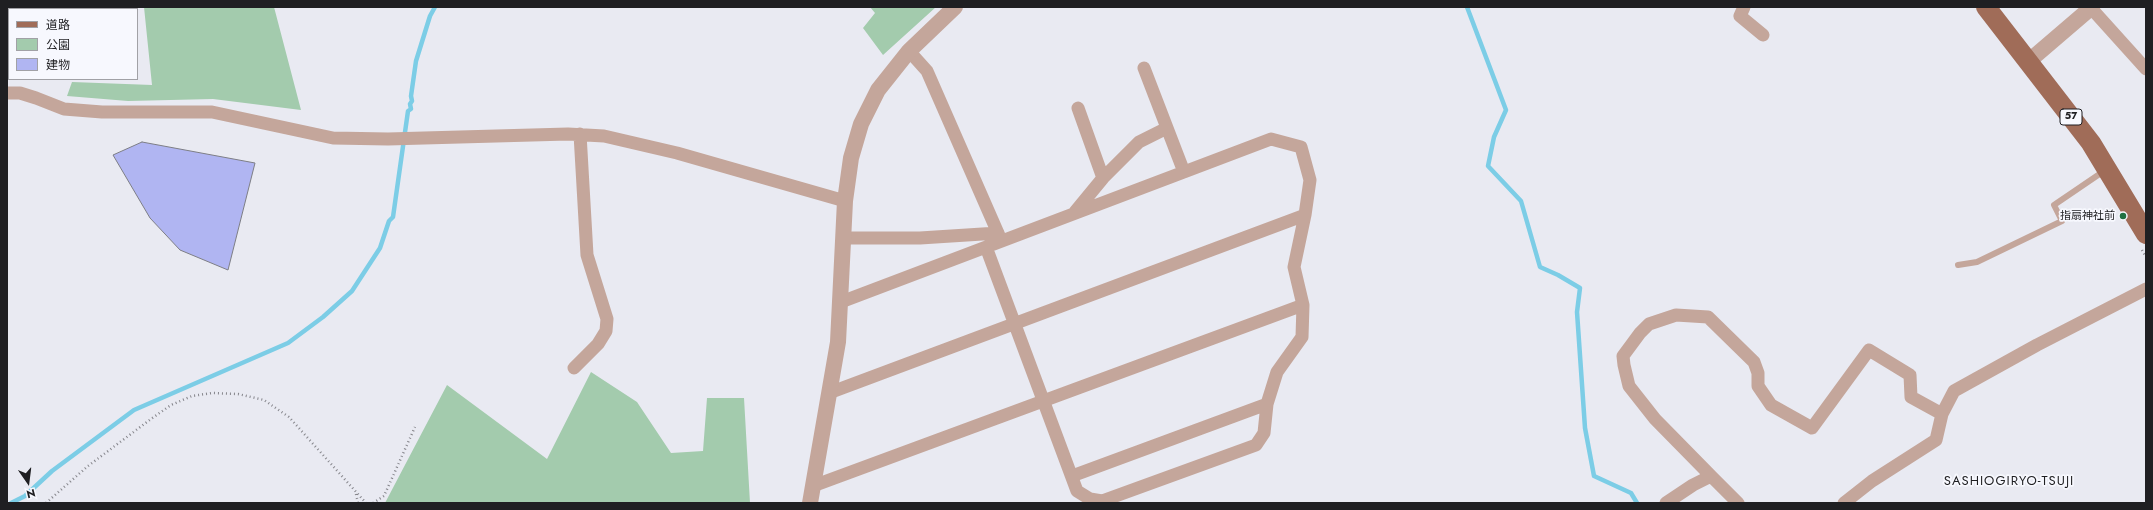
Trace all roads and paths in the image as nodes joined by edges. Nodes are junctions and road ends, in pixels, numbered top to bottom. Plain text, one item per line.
1 (955, 7) edge
2 (1744, 7) edge
3 (1986, 7) edge
4 (2092, 7) edge
5 (1763, 35) dead end
6 (908, 52) junction
7 (2029, 61) junction
8 (1144, 68) dead end
9 (2146, 70) edge
10 (7, 93) edge
11 (1078, 108) dead end
12 (1167, 128) junction
13 (580, 134) junction
14 (2108, 168) junction
15 (1184, 172) junction
16 (1103, 178) junction
17 (845, 201) junction
18 (1074, 213) junction
19 (1305, 215) junction
20 (2146, 234) edge
21 (999, 237) junction
22 (845, 238) junction
23 (986, 247) junction
24 (1958, 265) dead end
25 (2146, 289) edge
26 (841, 302) junction
27 (1303, 305) junction
28 (1014, 325) junction
29 (574, 368) dead end
30 (829, 393) junction
31 (1043, 401) junction
32 (1267, 404) junction
33 (1942, 414) junction
34 (415, 426) dead end
35 (1072, 476) junction
36 (1711, 476) junction
37 (813, 486) junction
38 (356, 493) junction
39 (46, 503) edge
40 (358, 503) edge
41 (366, 503) edge
42 (373, 503) edge
43 (810, 503) edge
44 (1666, 503) edge
45 (1738, 503) edge
46 (1844, 503) edge

1 - 6 street
2 - 5 street
3 - 7 main road, 57
4 - 7 street
4 - 9 street
6 - 17 street
6 - 21 street
7 - 14 main road, 57
8 - 12 street
10 - 13 street
11 - 16 street
12 - 15 street
12 - 16 street
13 - 17 street
13 - 29 street
14 - 20 main road, 57
14 - 24 lane
15 - 18 street
15 - 19 street
16 - 18 street
17 - 22 street
18 - 21 street
19 - 27 street
19 - 28 street
21 - 22 street
21 - 23 street
22 - 26 street
23 - 26 street
23 - 28 street
25 - 33 street
26 - 30 street
27 - 31 street
27 - 32 street
28 - 30 street
28 - 31 street
30 - 37 street
31 - 35 street
31 - 37 street
32 - 35 street
32 - 35 street
33 - 36 street
33 - 46 street
34 - 42 path
36 - 44 street
36 - 45 street
37 - 43 street
38 - 39 path
38 - 40 path
38 - 41 path

